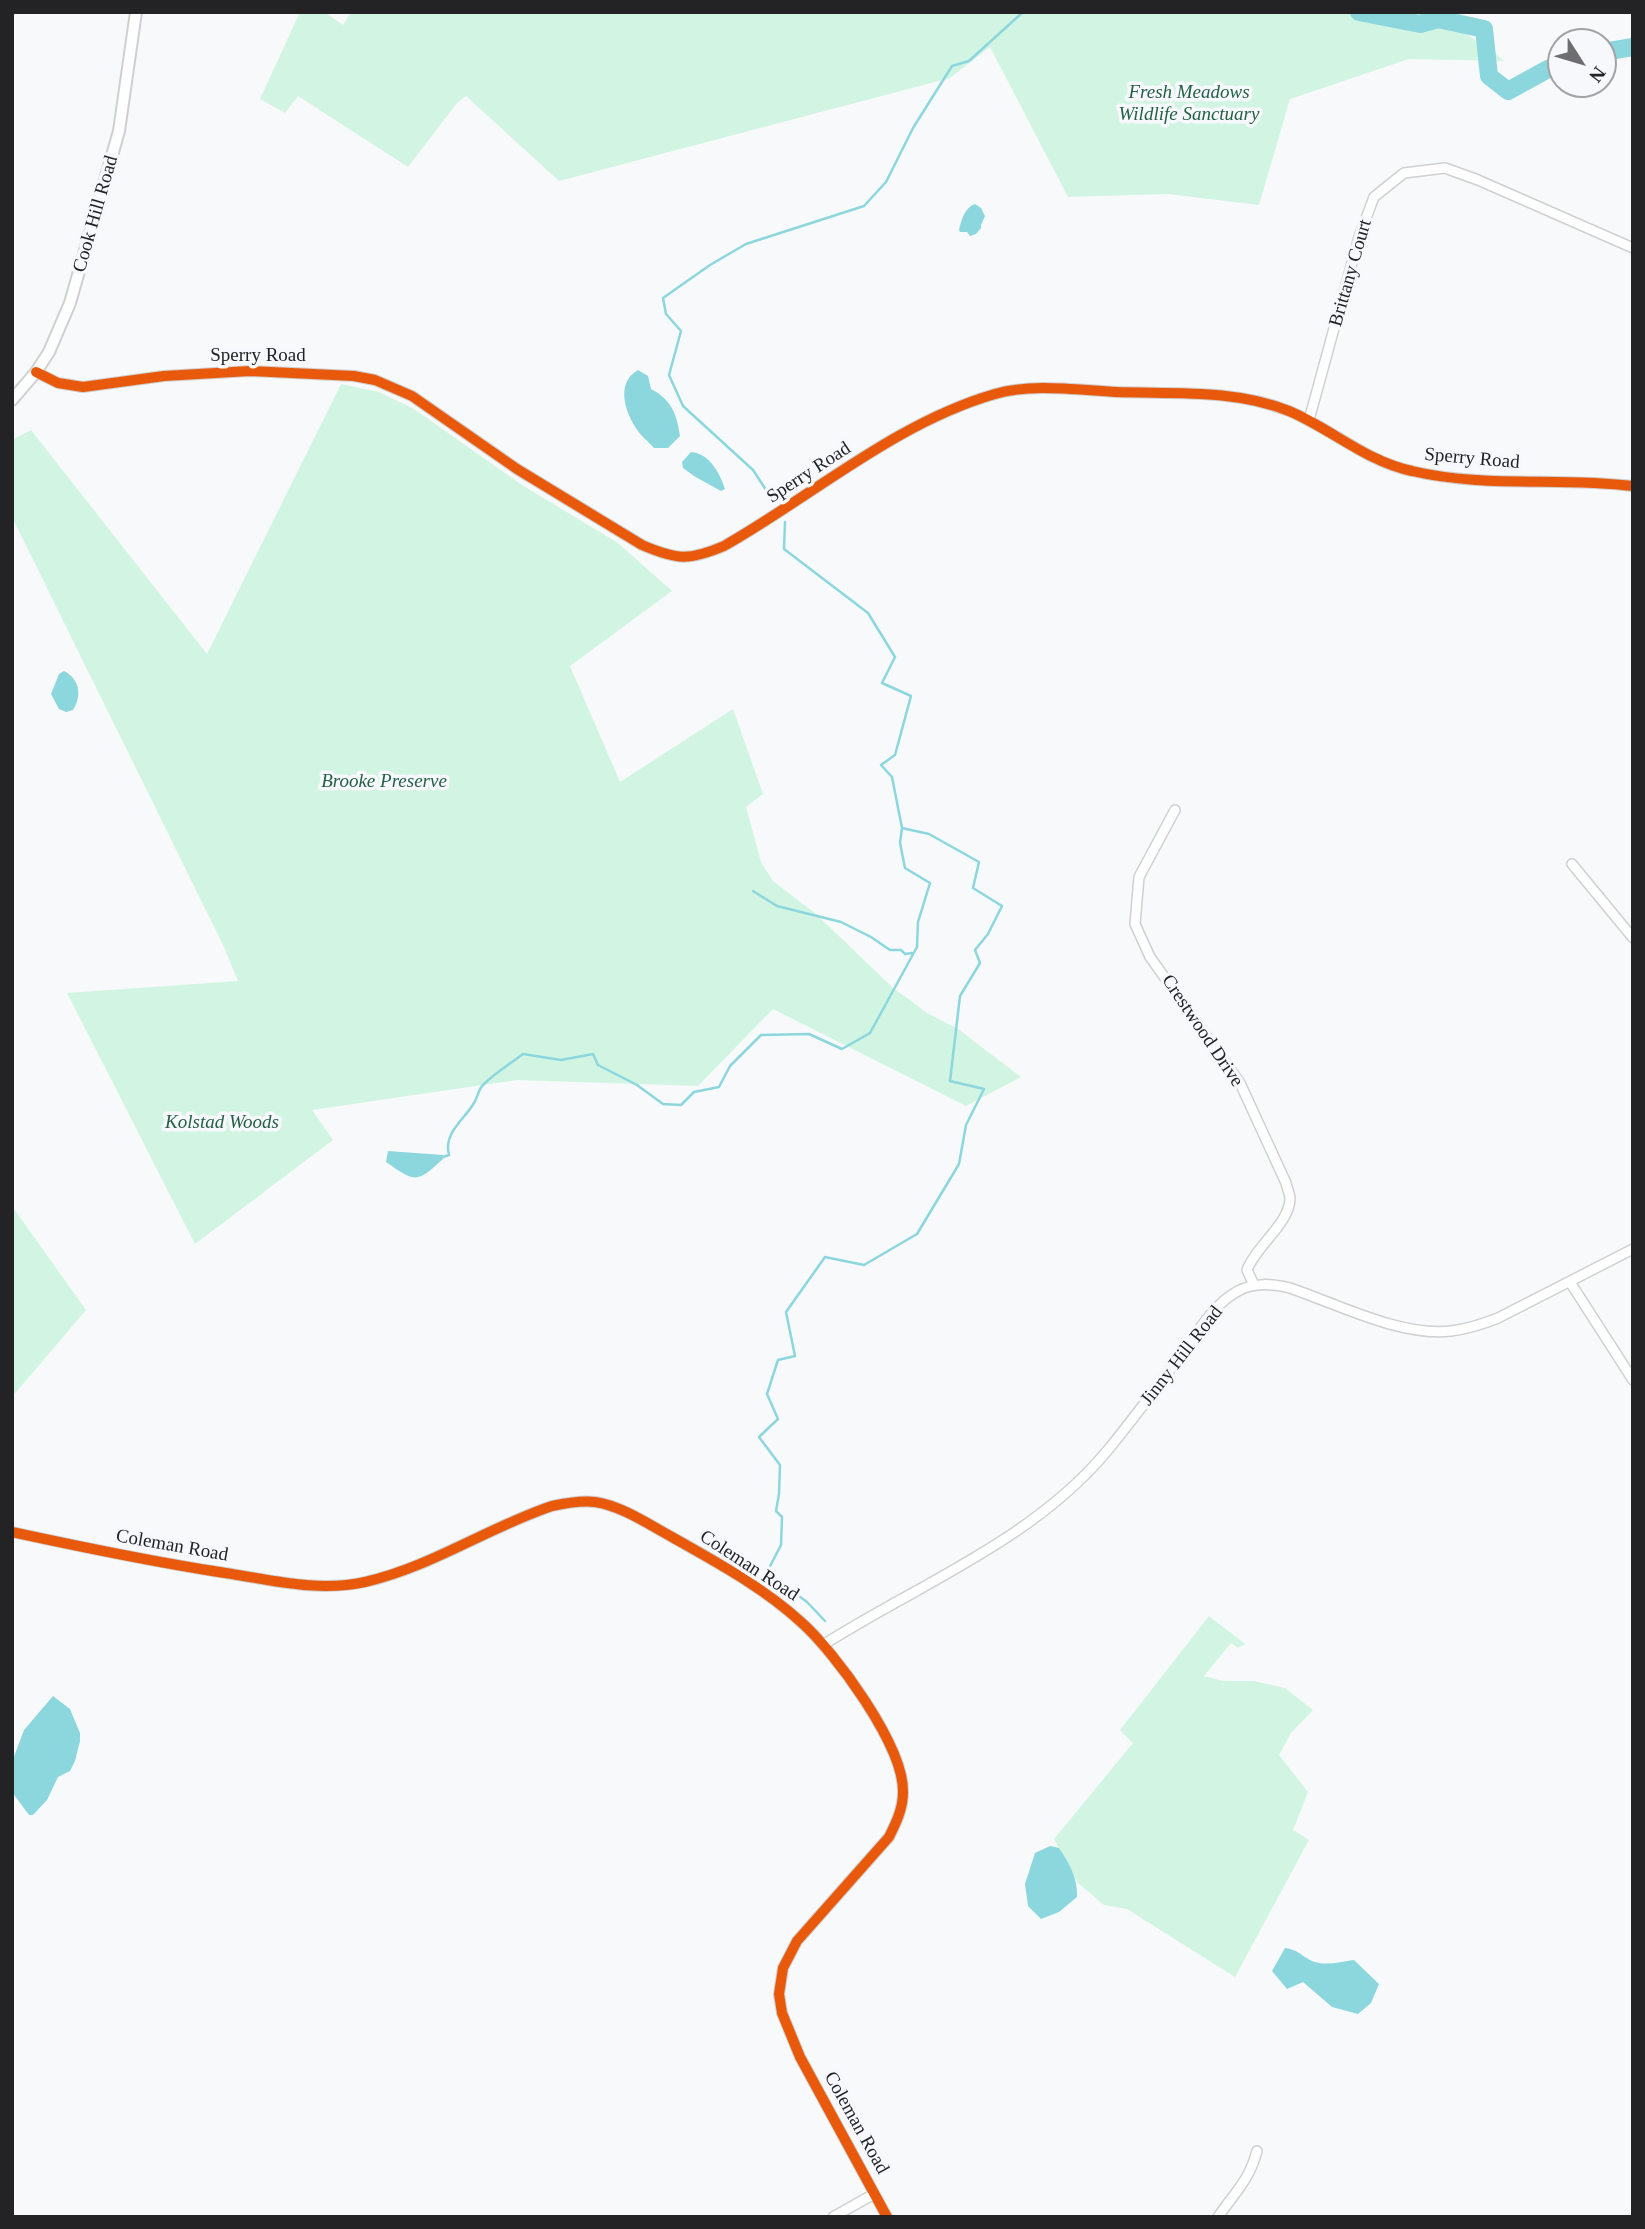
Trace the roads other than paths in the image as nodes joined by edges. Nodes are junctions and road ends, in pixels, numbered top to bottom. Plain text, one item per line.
1 (136, 12) edge
2 (1633, 248) edge
3 (36, 372) junction
4 (12, 400) edge
5 (1309, 421) junction
6 (1633, 486) edge
7 (1175, 810) dead end
8 (1572, 864) dead end
9 (1633, 938) edge
10 (1633, 1249) edge
11 (1570, 1282) junction
12 (1254, 1285) junction
13 (1633, 1380) edge
14 (12, 1532) edge
15 (823, 1645) junction
16 (1257, 2151) dead end
17 (874, 2194) junction
18 (833, 2217) edge
19 (887, 2217) edge
20 (1218, 2217) edge

1 - 3 street, Cook Hill Road
2 - 5 street, Brittany Court
3 - 4 street, Cook Hill Road
3 - 5 street, Sperry Road
5 - 6 street, Sperry Road
7 - 12 street, Crestwood Drive
8 - 9 street
10 - 11 street
11 - 12 street
11 - 13 street
12 - 15 street, Jinny Hill Road
14 - 15 street, Coleman Road
15 - 17 street, Coleman Road
16 - 20 street
17 - 18 street
17 - 19 street, Coleman Road

